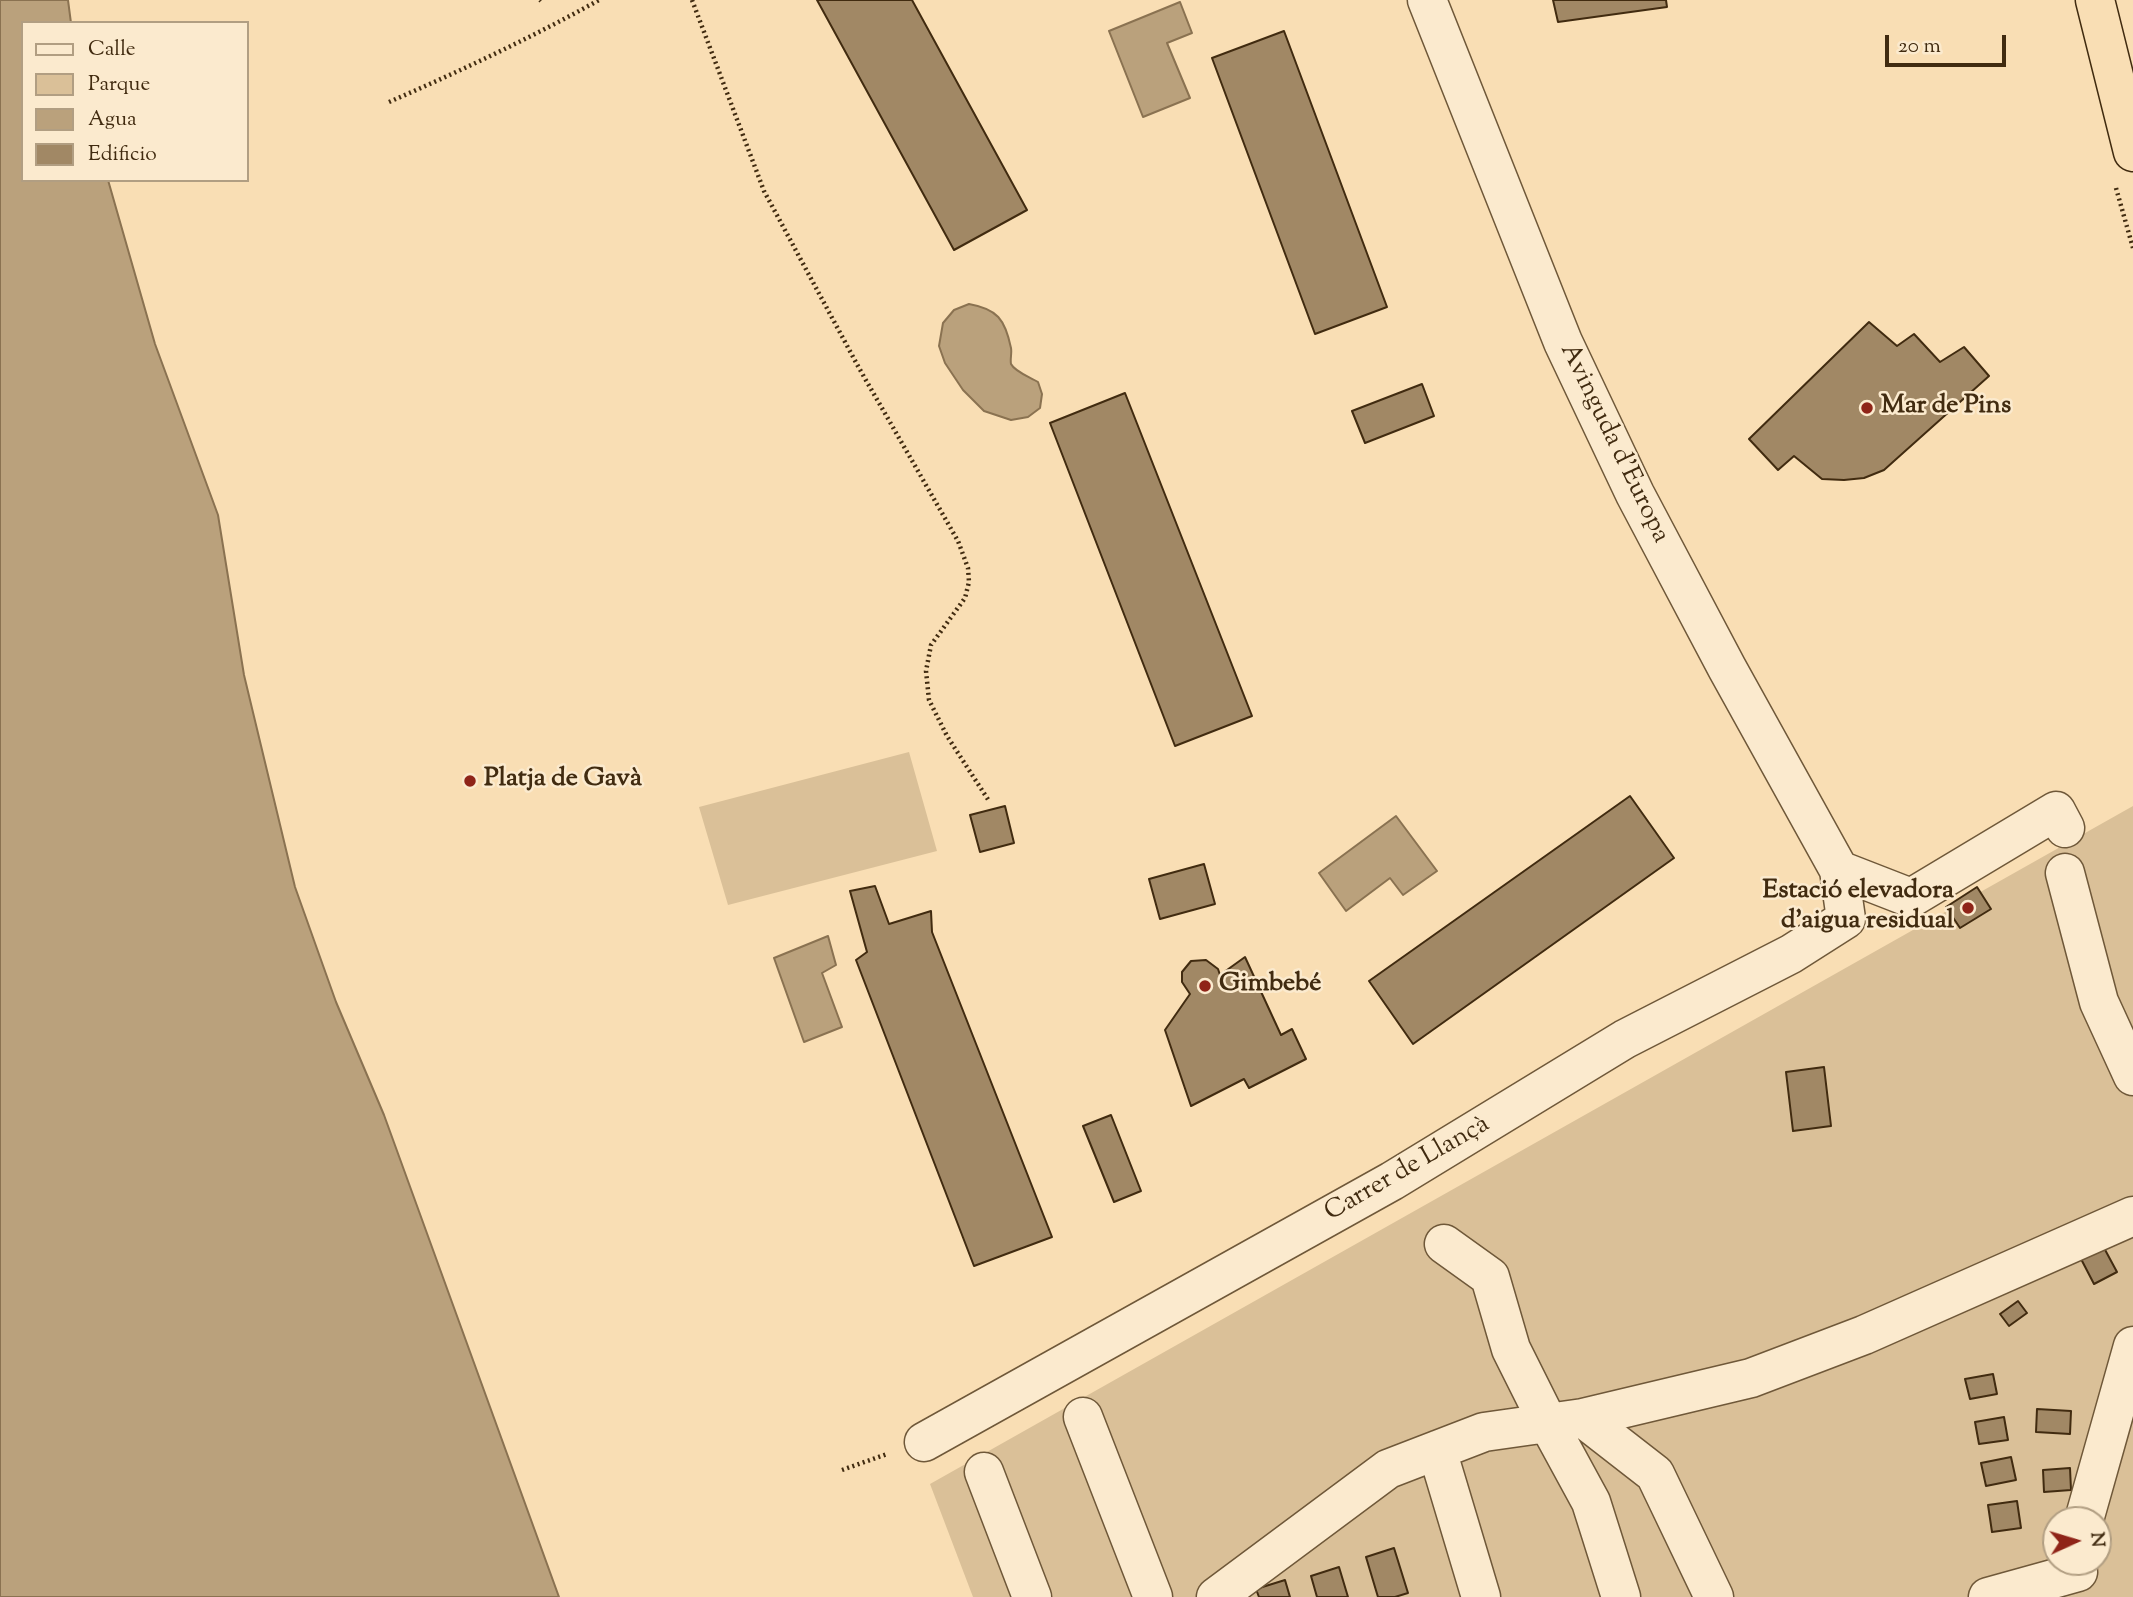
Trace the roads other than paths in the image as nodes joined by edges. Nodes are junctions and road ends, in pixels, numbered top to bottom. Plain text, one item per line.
1 (1427, 0) edge
2 (2095, 0) edge
3 (2133, 152) edge
4 (2065, 828) dead end
5 (1839, 870) junction
6 (2065, 873) dead end
7 (2133, 1076) edge
8 (2133, 1216) edge
9 (1444, 1244) dead end
10 (2133, 1346) edge
11 (1083, 1417) dead end
12 (1566, 1420) junction
13 (923, 1442) road end
14 (1437, 1450) junction
15 (984, 1472) dead end
16 (2088, 1506) edge
17 (2080, 1577) edge
18 (1032, 1597) edge
19 (1153, 1597) edge
20 (1216, 1597) edge
21 (1481, 1597) edge
22 (1621, 1597) edge
23 (1714, 1597) edge
24 (1988, 1597) edge

1 - 5 street, Avinguda d'Europa
2 - 3 highway
4 - 5 street
5 - 13 street, Carrer de Llançà
6 - 7 street
8 - 12 street
9 - 12 street
10 - 16 street
11 - 19 street
12 - 14 street
12 - 22 street
12 - 23 street
14 - 20 street
14 - 21 street
15 - 18 street
17 - 24 street

